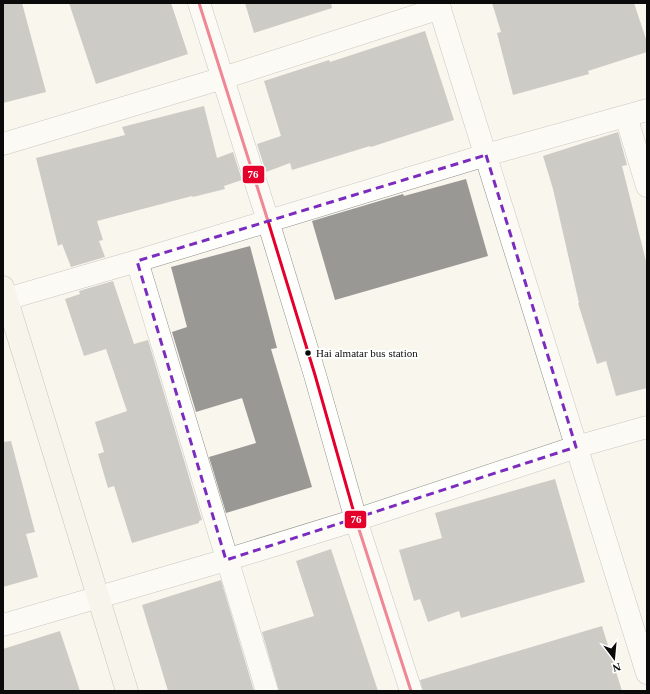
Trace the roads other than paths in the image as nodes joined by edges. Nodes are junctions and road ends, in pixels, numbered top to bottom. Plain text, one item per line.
1 (199, 3) edge
2 (439, 6) edge
3 (223, 78) junction
4 (647, 110) edge
5 (626, 116) junction
6 (3, 144) edge
7 (486, 155) junction
8 (647, 186) edge
9 (268, 221) junction
10 (137, 261) junction
11 (4, 295) edge
12 (647, 427) edge
13 (576, 447) junction
14 (356, 520) junction
15 (226, 560) junction
16 (98, 597) junction
17 (3, 625) edge
18 (647, 673) edge
19 (127, 691) edge
20 (267, 691) edge
21 (411, 691) edge

1 - 3 street
2 - 3 street
2 - 7 street
3 - 6 street
3 - 9 street
4 - 5 street
5 - 7 street
5 - 8 street
7 - 9 street
7 - 13 street
9 - 10 street
9 - 14 street
10 - 11 street
10 - 15 street
11 - 16 street
12 - 13 street
13 - 14 street
13 - 18 street
14 - 15 street
14 - 21 street
15 - 16 street
15 - 20 street
16 - 17 street
16 - 19 street

